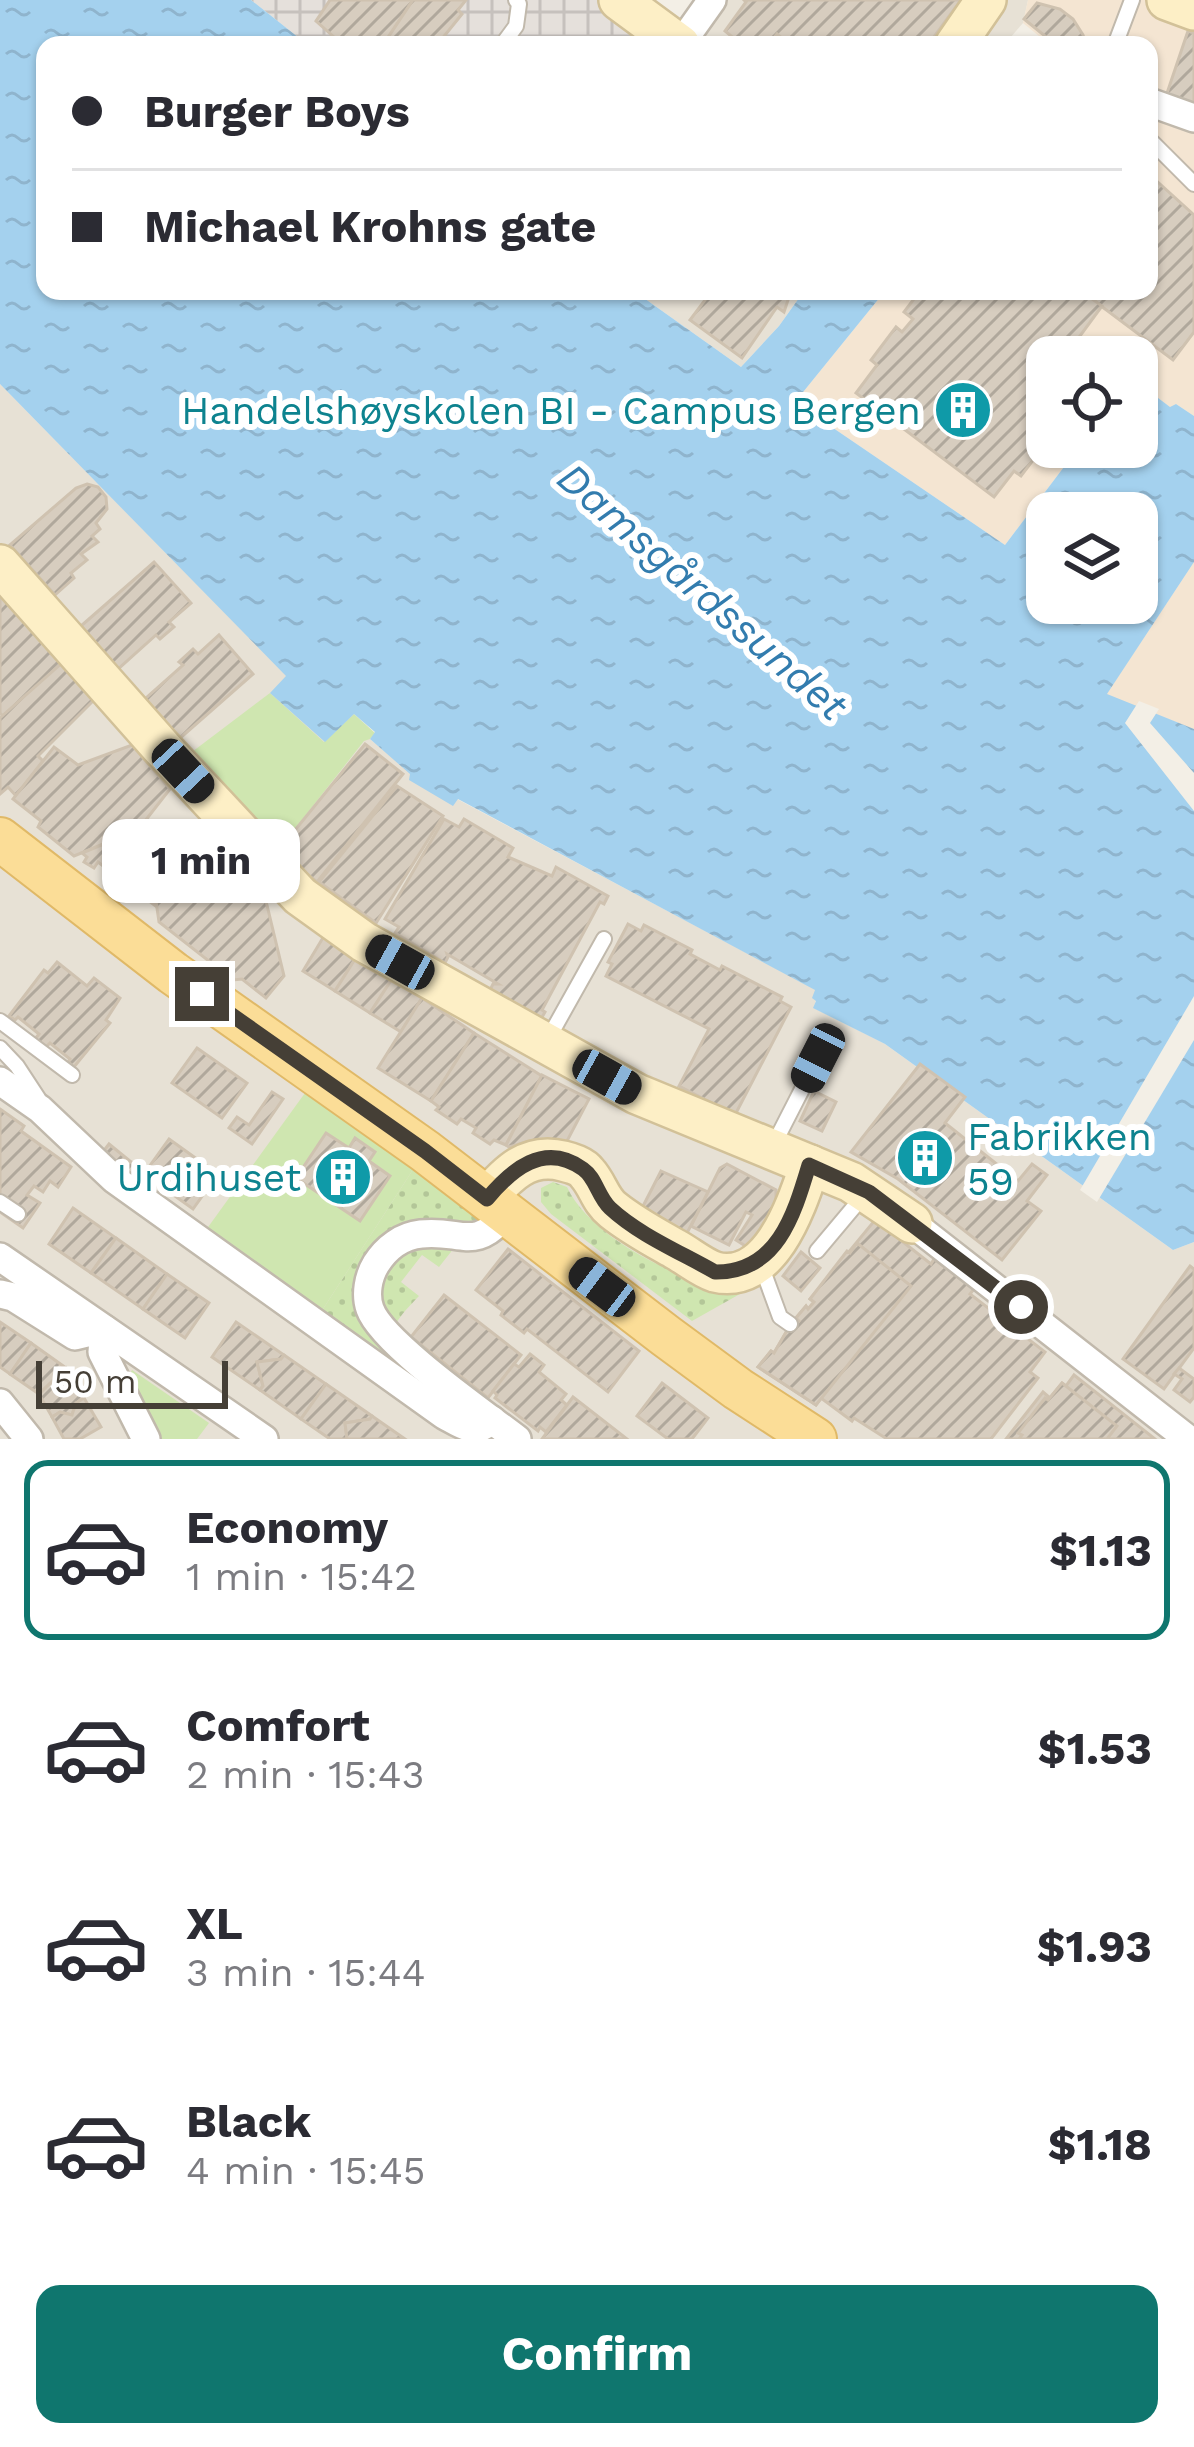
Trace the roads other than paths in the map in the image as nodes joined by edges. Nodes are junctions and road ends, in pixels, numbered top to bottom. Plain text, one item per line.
1 (516, 0) edge
2 (620, 0) edge
3 (712, 0) edge
4 (1132, 0) edge
5 (1167, 0) edge
6 (977, 3) edge
7 (1194, 10) edge
8 (509, 36) edge
9 (668, 36) edge
10 (686, 36) edge
11 (960, 36) edge
12 (1118, 36) edge
13 (1158, 106) edge
14 (1192, 119) edge
15 (1158, 149) edge
16 (1194, 184) edge
17 (0, 565) edge
18 (0, 839) edge
19 (604, 939) dead end
20 (0, 1021) edge
21 (545, 1043) junction
22 (0, 1048) edge
23 (818, 1058) dead end
24 (73, 1075) dead end
25 (0, 1082) edge
26 (40, 1109) junction
27 (771, 1149) junction
28 (809, 1165) junction
29 (867, 1191) junction
30 (0, 1202) edge
31 (496, 1206) junction
32 (18, 1214) dead end
33 (912, 1223) joint
34 (817, 1251) dead end
35 (0, 1257) edge
36 (760, 1261) junction
37 (0, 1294) edge
38 (790, 1324) dead end
39 (104, 1330) junction
40 (0, 1403) edge
41 (492, 1420) junction
42 (29, 1439) edge
43 (146, 1439) edge
44 (265, 1439) edge
45 (518, 1439) edge
46 (815, 1439) edge
47 (1188, 1439) edge

1 - 8 lane
2 - 9 street
3 - 10 street
4 - 12 lane
5 - 7 street
6 - 11 street
13 - 14 street
15 - 16 lane
17 - 21 street
18 - 31 main road
19 - 21 lane
20 - 24 lane
21 - 27 street
22 - 26 lane
23 - 27 lane
25 - 26 street
26 - 41 street
27 - 28 street
28 - 29 street
28 - 36 street
29 - 33 street
29 - 34 lane
30 - 32 lane
31 - 36 street
31 - 41 street
31 - 46 main road
33 - 47 street
35 - 39 street
36 - 38 lane
37 - 39 street
39 - 43 street
39 - 44 street
40 - 42 street
41 - 45 street

